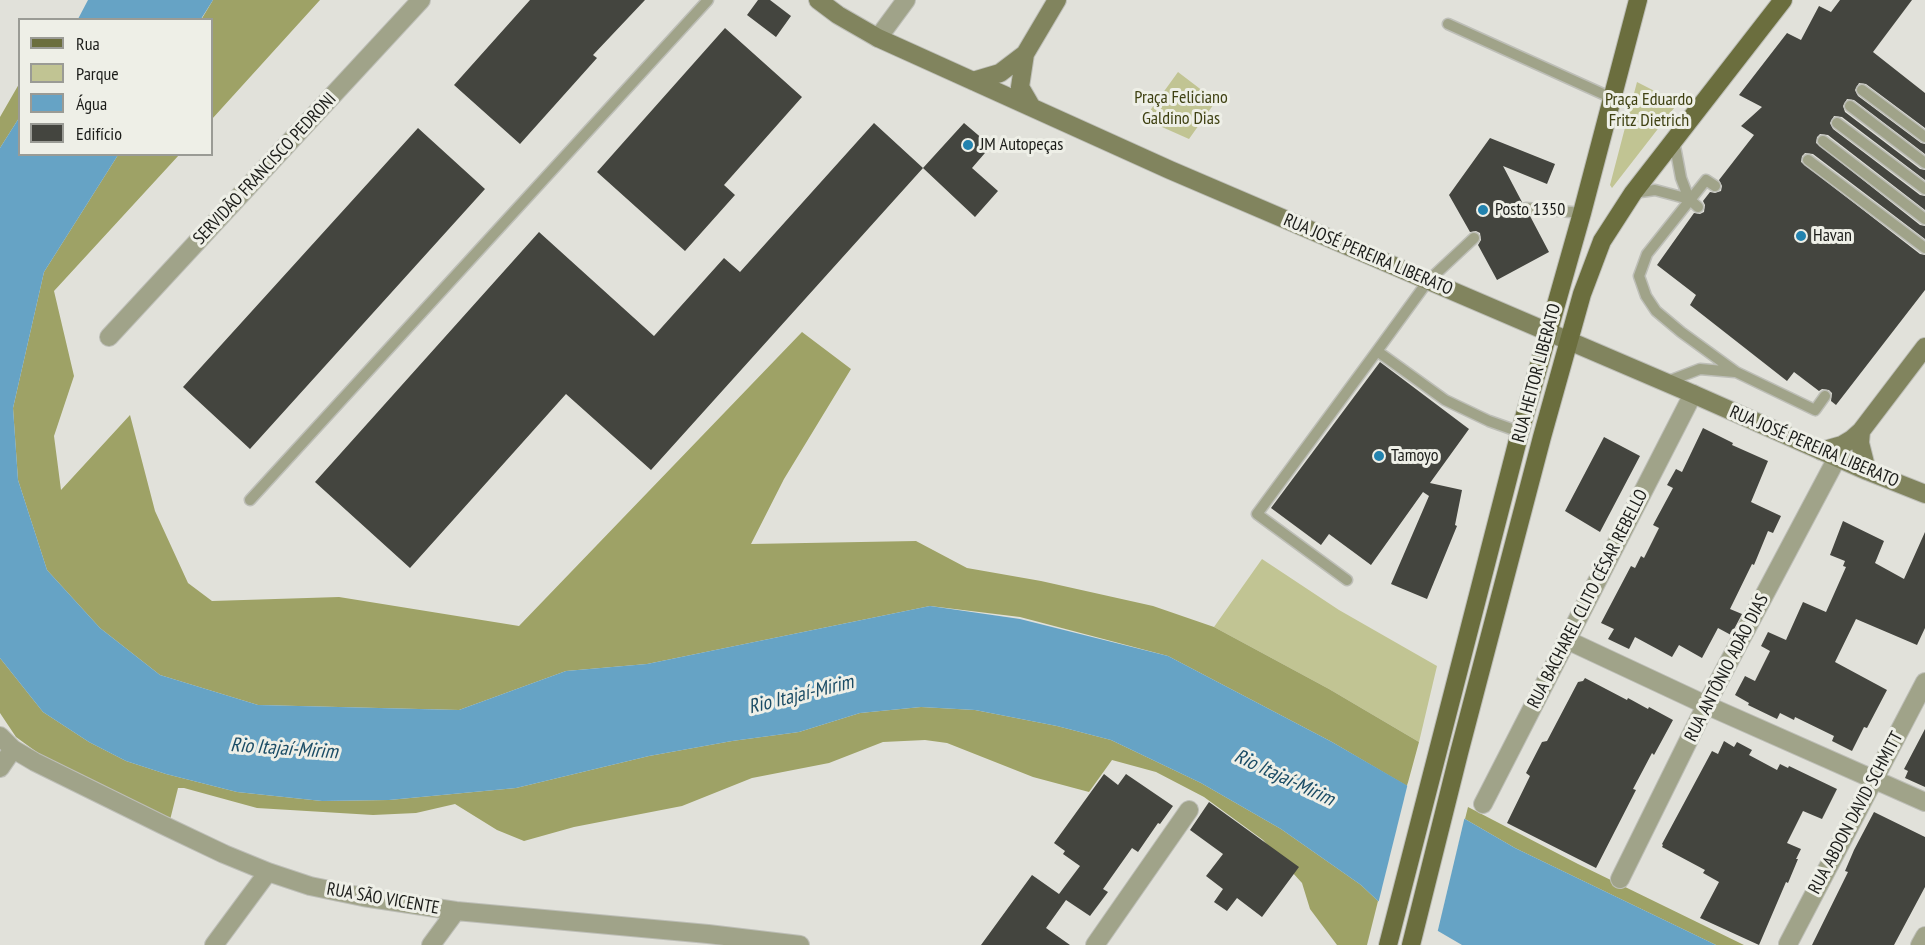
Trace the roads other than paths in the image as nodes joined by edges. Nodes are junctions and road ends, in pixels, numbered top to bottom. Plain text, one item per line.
1 (421, 0) edge
2 (708, 0) edge
3 (818, 0) edge
4 (906, 0) edge
5 (1057, 0) edge
6 (1638, 0) edge
7 (1783, 0) edge
8 (1448, 24) dead end
9 (878, 38) junction
10 (1025, 54) junction
11 (973, 81) junction
12 (1862, 90) dead end
13 (1612, 98) junction
14 (1030, 106) junction
15 (1850, 106) dead end
16 (1837, 123) dead end
17 (1925, 136) edge
18 (1674, 141) junction
19 (1823, 141) dead end
20 (1808, 160) dead end
21 (1925, 163) edge
22 (1714, 186) dead end
23 (1925, 189) edge
24 (1633, 193) junction
25 (1689, 199) junction
26 (1698, 207) dead end
27 (1526, 208) dead end
28 (1582, 213) junction
29 (1925, 219) edge
30 (1474, 238) dead end
31 (1925, 248) edge
32 (1428, 281) junction
33 (1547, 332) junction
34 (109, 337) dead end
35 (1569, 342) junction
36 (1925, 347) edge
37 (1377, 351) junction
38 (1736, 372) junction
39 (1666, 382) junction
40 (1693, 394) junction
41 (1825, 396) dead end
42 (1861, 431) junction
43 (1520, 432) junction
44 (1829, 454) junction
45 (1867, 471) junction
46 (1925, 494) edge
47 (250, 500) dead end
48 (1347, 580) dead end
49 (1567, 640) junction
50 (1925, 682) edge
51 (1706, 705) junction
52 (0, 736) edge
53 (14, 749) junction
54 (0, 768) edge
55 (1874, 779) junction
56 (1925, 802) edge
57 (1483, 804) dead end
58 (1189, 810) dead end
59 (267, 872) junction
60 (1620, 879) dead end
61 (456, 911) junction
62 (1925, 936) edge
63 (704, 939) edge
64 (1788, 944) edge
65 (214, 945) edge
66 (431, 945) edge
67 (800, 945) edge
68 (1095, 945) edge
69 (1388, 945) edge
70 (1412, 945) edge
71 (1920, 945) edge

1 - 34 street, SERVIDÃO FRANCISCO PEDRONI
2 - 47 lane
3 - 9 main road, RUA JOSÉ PEREIRA LIBERATO
4 - 9 street
5 - 10 main road
6 - 13 main road, RUA HEITOR LIBERATO
7 - 18 main road, RUA HEITOR LIBERATO
8 - 13 lane
9 - 11 main road, RUA JOSÉ PEREIRA LIBERATO
10 - 11 main road
10 - 14 main road
11 - 14 main road, RUA JOSÉ PEREIRA LIBERATO
12 - 17 lane
13 - 28 main road, RUA HEITOR LIBERATO
14 - 32 main road, RUA JOSÉ PEREIRA LIBERATO
15 - 21 lane
16 - 23 lane
18 - 24 main road, RUA HEITOR LIBERATO
18 - 25 lane
19 - 29 lane
20 - 31 lane
22 - 25 lane
24 - 25 lane
24 - 35 main road, RUA HEITOR LIBERATO
25 - 26 lane
25 - 38 lane
27 - 28 lane
28 - 33 main road, RUA HEITOR LIBERATO
30 - 32 lane
32 - 33 main road, RUA JOSÉ PEREIRA LIBERATO
32 - 37 lane
33 - 35 main road, RUA JOSÉ PEREIRA LIBERATO
33 - 43 main road, RUA HEITOR LIBERATO
35 - 39 main road, RUA JOSÉ PEREIRA LIBERATO
35 - 70 main road, RUA HEITOR LIBERATO
36 - 42 main road
37 - 43 lane
37 - 48 lane
38 - 39 lane
38 - 41 lane
39 - 40 main road, RUA JOSÉ PEREIRA LIBERATO
40 - 44 main road, RUA JOSÉ PEREIRA LIBERATO
40 - 49 street, RUA BACHAREL CLITO CÉSAR REBELLO
42 - 44 main road
42 - 45 main road
43 - 69 main road, RUA HEITOR LIBERATO
44 - 45 main road, RUA JOSÉ PEREIRA LIBERATO
44 - 51 street, RUA ANTÔNIO ADÃO DIAS
45 - 46 main road, RUA JOSÉ PEREIRA LIBERATO
49 - 51 street
49 - 57 street, RUA BACHAREL CLITO CÉSAR REBELLO
50 - 55 street, RUA ABDON DAVID SCHMITT
51 - 55 street
51 - 60 street, RUA ANTÔNIO ADÃO DIAS
52 - 53 street, RUA SÃO VICENTE
53 - 54 street
53 - 59 street, RUA SÃO VICENTE
55 - 56 street
55 - 64 street, RUA ABDON DAVID SCHMITT
58 - 68 street
59 - 61 street, RUA SÃO VICENTE
59 - 65 street
61 - 63 street, RUA SÃO VICENTE
61 - 66 street
62 - 71 street
63 - 67 street, RUA SÃO VICENTE

